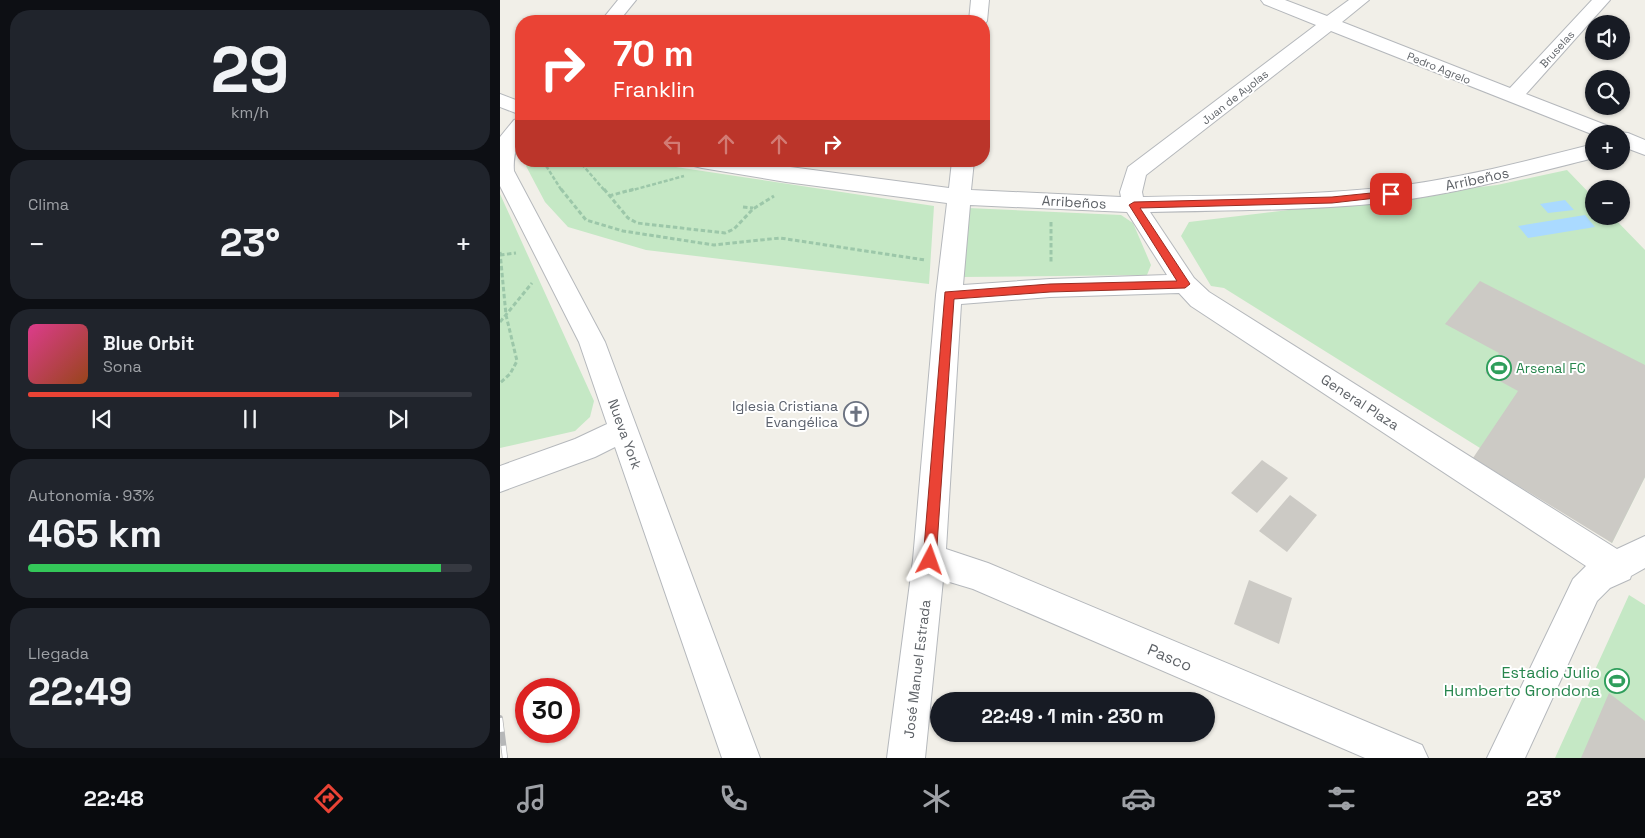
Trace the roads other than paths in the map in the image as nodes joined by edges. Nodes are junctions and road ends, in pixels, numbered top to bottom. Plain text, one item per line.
1 (628, 0) edge
2 (980, 0) edge
3 (1270, 0) edge
4 (1360, 0) edge
5 (1601, 0) edge
6 (615, 15) edge
7 (979, 15) edge
8 (1329, 24) junction
9 (1513, 97) junction
10 (500, 100) edge
11 (515, 106) edge
12 (1586, 125) edge
13 (515, 132) edge
14 (1585, 154) edge
15 (962, 167) edge
16 (694, 168) edge
17 (959, 197) junction
18 (1134, 205) junction
19 (1185, 284) junction
20 (949, 295) junction
21 (624, 429) junction
22 (500, 479) edge
23 (1631, 559) edge
24 (930, 560) junction
25 (741, 758) edge
26 (906, 758) edge
27 (1409, 758) edge
28 (1506, 758) edge

1 - 6 street
2 - 7 street
3 - 8 street, Pedro Agrelo
4 - 8 street, Juan de Ayolas
5 - 9 street, Bruselas
8 - 9 street, Pedro Agrelo
8 - 18 street, Juan de Ayolas
9 - 12 street, Pedro Agrelo
10 - 11 street
13 - 21 street, Nueva York
14 - 18 street, Arribeños
15 - 17 street, José Manuel Estrada
16 - 17 street, Arribeños
17 - 18 street, Arribeños
17 - 20 street, José Manuel Estrada
18 - 19 street, General Plaza
19 - 20 street
19 - 23 street, General Plaza
20 - 24 street, José Manuel Estrada
21 - 22 street
21 - 25 street, Nueva York
23 - 28 street
24 - 26 street, José Manuel Estrada
24 - 27 street, Pasco

